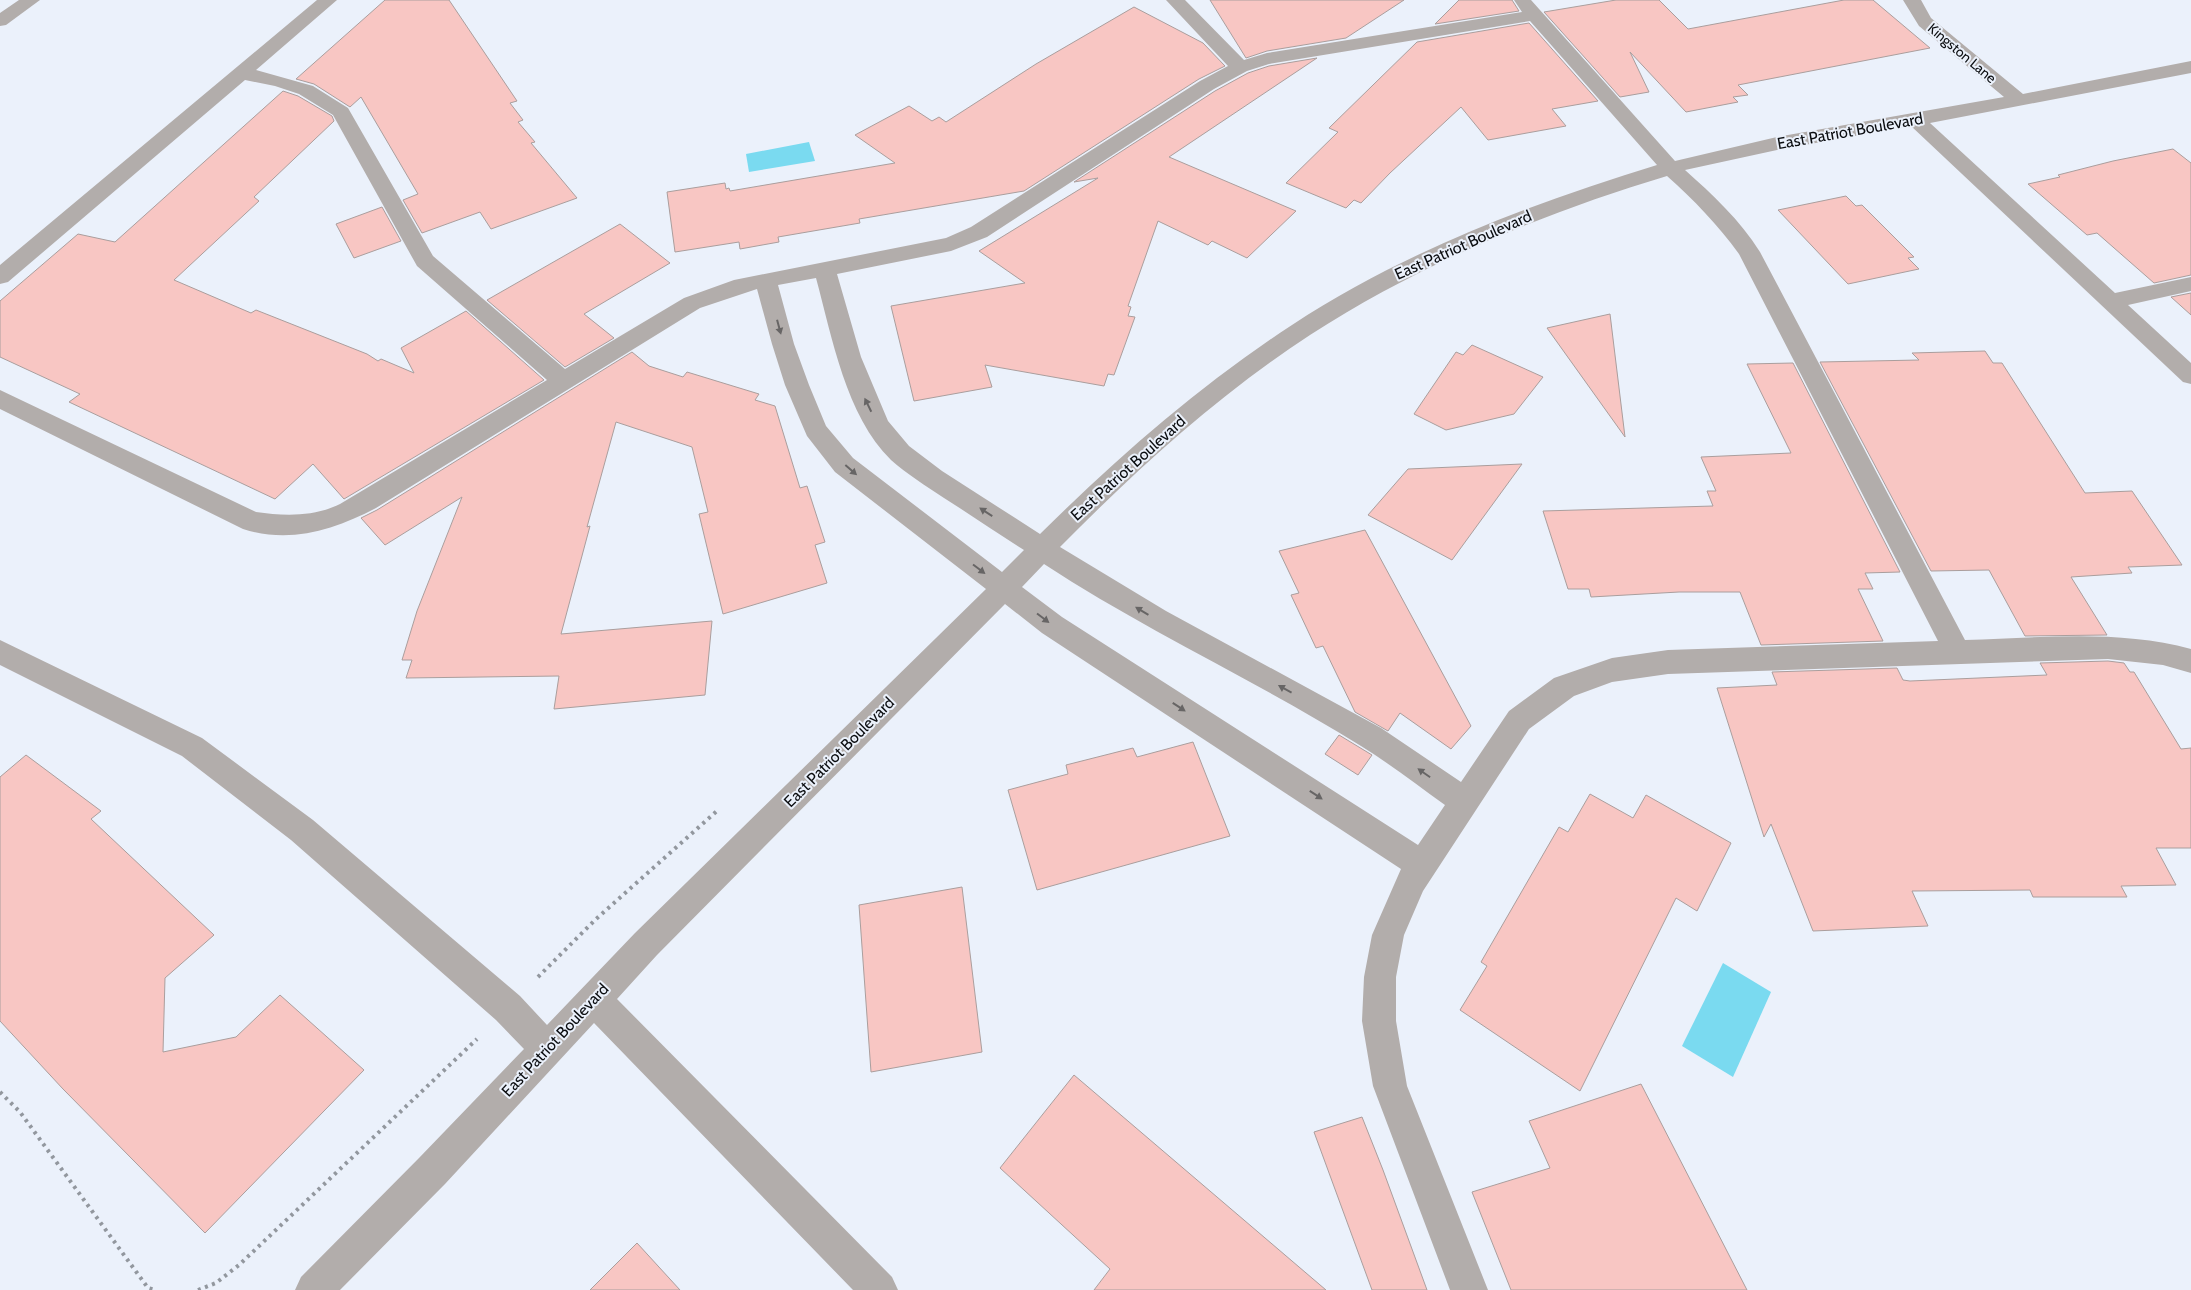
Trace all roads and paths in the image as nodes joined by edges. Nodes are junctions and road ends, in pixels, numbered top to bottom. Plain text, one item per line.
1 (31, 0) edge
2 (328, 0) edge
3 (1175, 0) edge
4 (1912, 0) edge
5 (1527, 7) edge
6 (0, 22) edge
7 (1240, 66) junction
8 (2191, 67) edge
9 (242, 73) junction
10 (2019, 100) junction
11 (1915, 119) junction
12 (1670, 168) junction
13 (825, 269) junction
14 (0, 277) edge
15 (766, 280) junction
16 (2191, 284) edge
17 (2110, 302) junction
18 (2191, 376) edge
19 (562, 381) junction
20 (0, 399) edge
21 (1042, 548) junction
22 (1004, 588) junction
23 (0, 652) edge
24 (1958, 653) junction
25 (2191, 661) edge
26 (1464, 801) junction
27 (722, 806) dead end
28 (1421, 864) junction
29 (594, 999) junction
30 (508, 1008) junction
31 (547, 1049) junction
32 (0, 1092) edge
33 (155, 1290) edge
34 (198, 1290) edge
35 (314, 1290) edge
36 (879, 1290) edge
37 (1469, 1290) edge

1 - 6 street
2 - 9 street
3 - 7 street
4 - 10 street, Kingston Lane
5 - 7 street
5 - 12 street
7 - 13 street
8 - 10 street, East Patriot Boulevard
9 - 14 street
9 - 19 street
10 - 11 street, East Patriot Boulevard
11 - 12 street, East Patriot Boulevard
11 - 17 street
12 - 21 street, East Patriot Boulevard
12 - 24 street
13 - 15 street
21 -> 13 street
15 - 19 street
15 -> 22 street
16 - 17 street
17 - 18 street
19 - 20 street
21 - 22 street, East Patriot Boulevard
26 -> 21 street
22 -> 28 street
22 - 29 street, East Patriot Boulevard
23 - 30 street
24 - 25 street
24 - 26 street
26 - 28 street
27 - 30 path
28 - 37 street
29 - 31 street, East Patriot Boulevard
29 - 36 street
30 - 31 street
30 - 34 path
31 - 35 street, East Patriot Boulevard
32 - 33 path

